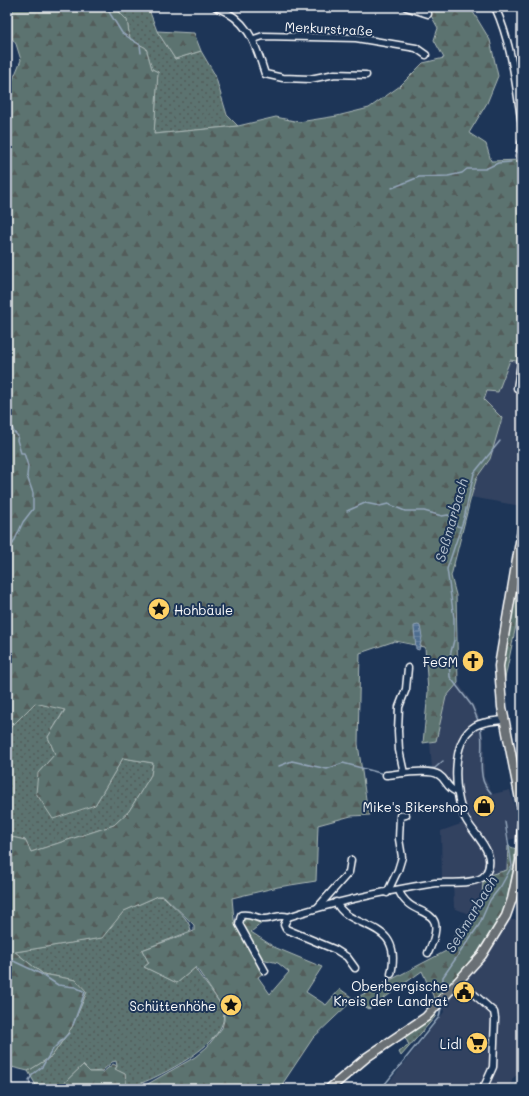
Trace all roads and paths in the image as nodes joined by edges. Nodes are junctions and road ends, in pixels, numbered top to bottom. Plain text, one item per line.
1 (216, 7) edge
2 (406, 7) edge
3 (495, 7) edge
4 (428, 14) dead end
5 (254, 39) junction
6 (426, 55) dead end
7 (366, 75) dead end
8 (522, 125) edge
9 (522, 142) edge
10 (519, 156) dead end
11 (522, 357) edge
12 (517, 388) dead end
13 (522, 530) edge
14 (408, 668) dead end
15 (504, 720) junction
16 (404, 773) junction
17 (386, 775) dead end
18 (457, 792) junction
19 (522, 810) edge
20 (406, 815) dead end
21 (522, 824) edge
22 (521, 854) edge
23 (350, 860) dead end
24 (399, 891) junction
25 (388, 893) junction
26 (336, 902) junction
27 (318, 907) junction
28 (288, 917) junction
29 (428, 954) dead end
30 (354, 968) dead end
31 (265, 971) dead end
32 (391, 974) dead end
33 (459, 981) junction
34 (329, 1089) edge
35 (483, 1089) edge

1 - 5 street
2 - 4 street
3 - 8 street
5 - 6 street, Merkurstraße
5 - 7 street
9 - 10 street
11 - 12 street
13 - 15 main road
14 - 16 street
15 - 18 street
15 - 19 main road
16 - 17 street
16 - 18 street
18 - 24 street
20 - 25 street
21 - 22 main road
22 - 33 main road
23 - 27 street
24 - 25 street
24 - 29 street
25 - 26 street
26 - 27 street
26 - 32 street
27 - 28 street
28 - 30 street
28 - 31 street
33 - 34 main road
33 - 35 street

